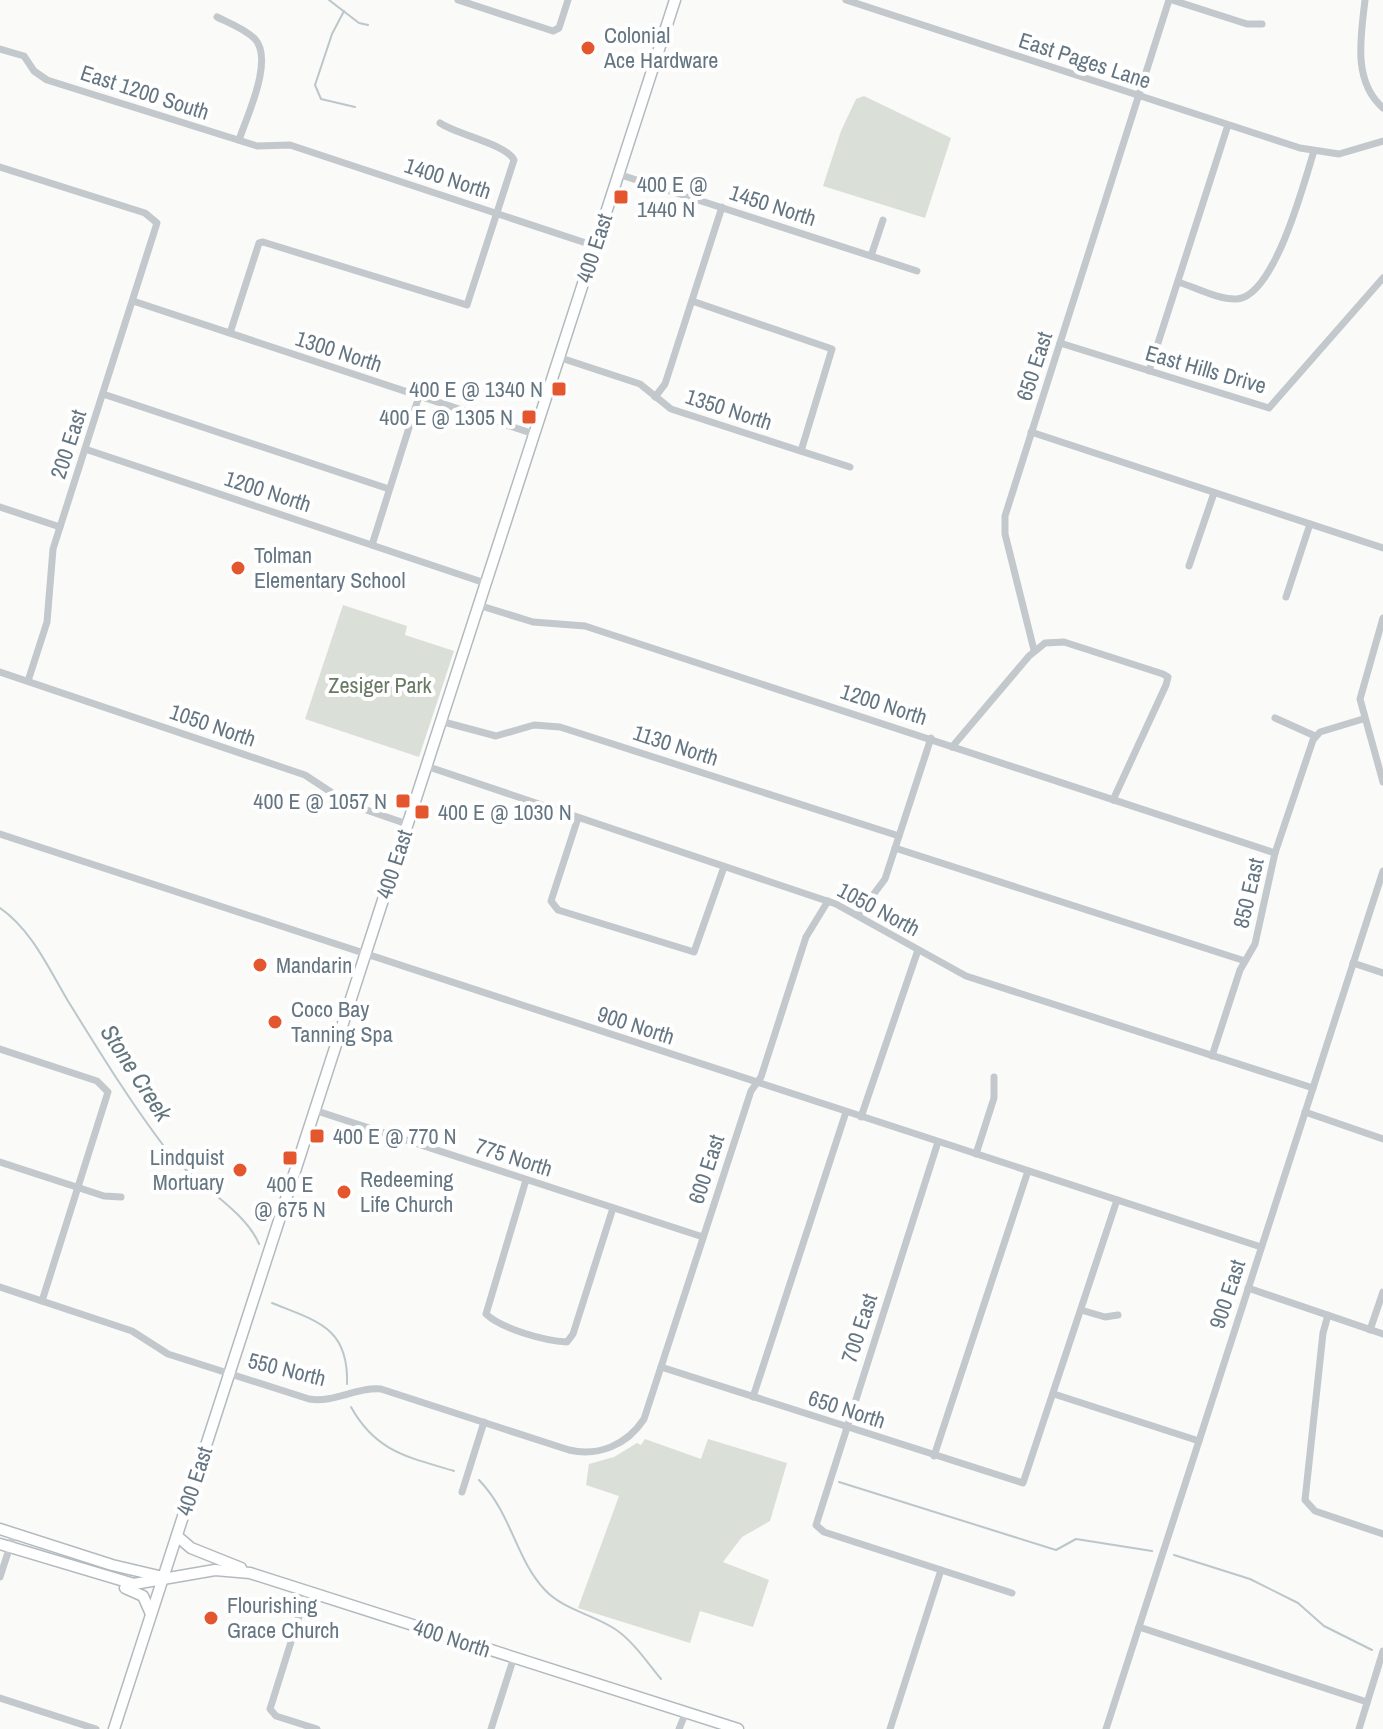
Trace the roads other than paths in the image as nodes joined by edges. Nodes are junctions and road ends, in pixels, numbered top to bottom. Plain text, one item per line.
1 (458, 0) edge
2 (568, 0) edge
3 (675, 0) edge
4 (846, 0) edge
5 (1170, 0) edge
6 (1365, 0) edge
7 (217, 17) dead end
8 (1262, 24) dead end
9 (0, 49) edge
10 (1138, 96) junction
11 (1383, 108) edge
12 (440, 123) dead end
13 (1228, 125) junction
14 (239, 140) junction
15 (1383, 141) edge
16 (290, 145) joint
17 (1314, 151) junction
18 (0, 167) edge
19 (618, 174) junction
20 (722, 207) junction
21 (498, 214) junction
22 (883, 220) dead end
23 (595, 246) junction
24 (871, 256) junction
25 (917, 271) dead end
26 (1383, 278) edge
27 (1178, 282) junction
28 (133, 301) junction
29 (692, 301) junction
30 (230, 333) junction
31 (1060, 343) junction
32 (558, 357) junction
33 (1149, 371) junction
34 (103, 394) junction
35 (419, 396) junction
36 (655, 397) junction
37 (1031, 432) junction
38 (534, 434) junction
39 (85, 449) junction
40 (801, 451) junction
41 (850, 467) dead end
42 (389, 489) junction
43 (1214, 493) junction
44 (0, 507) edge
45 (1310, 524) junction
46 (60, 527) junction
47 (372, 545) junction
48 (1383, 548) edge
49 (1189, 566) dead end
50 (485, 583) junction
51 (1286, 597) dead end
52 (478, 605) junction
53 (1383, 618) edge
54 (1034, 650) junction
55 (0, 672) edge
56 (28, 681) junction
57 (1275, 718) dead end
58 (1363, 719) junction
59 (440, 721) junction
60 (1315, 736) junction
61 (931, 738) junction
62 (952, 747) junction
63 (426, 766) junction
64 (1383, 782) edge
65 (1113, 800) junction
66 (578, 818) junction
67 (407, 824) junction
68 (0, 834) edge
69 (899, 836) junction
70 (895, 848) junction
71 (1275, 853) junction
72 (724, 867) junction
73 (1383, 871) edge
74 (828, 901) junction
75 (858, 915) junction
76 (918, 950) junction
77 (365, 955) junction
78 (1245, 961) junction
79 (1353, 963) junction
80 (1383, 973) edge
81 (0, 1049) edge
82 (1212, 1056) junction
83 (994, 1077) dead end
84 (756, 1083) junction
85 (1313, 1088) junction
86 (314, 1110) junction
87 (846, 1112) junction
88 (1305, 1112) junction
89 (861, 1117) junction
90 (1383, 1139) edge
91 (938, 1142) junction
92 (976, 1154) junction
93 (0, 1162) edge
94 (1028, 1171) junction
95 (526, 1180) junction
96 (79, 1188) junction
97 (121, 1197) dead end
98 (1117, 1200) junction
99 (613, 1208) junction
100 (703, 1237) junction
101 (1261, 1247) junction
102 (0, 1287) edge
103 (1248, 1288) junction
104 (1383, 1292) edge
105 (42, 1301) junction
106 (1081, 1310) junction
107 (1118, 1315) dead end
108 (1328, 1315) junction
109 (1370, 1330) junction
110 (1383, 1334) edge
111 (661, 1367) junction
112 (229, 1373) junction
113 (1054, 1394) junction
114 (753, 1397) junction
115 (484, 1422) junction
116 (845, 1427) junction
117 (1199, 1441) junction
118 (616, 1444) joint
119 (934, 1456) junction
120 (462, 1492) dead end
121 (0, 1529) edge
122 (14, 1534) junction
123 (1383, 1534) edge
124 (177, 1536) junction
125 (5, 1546) edge
126 (941, 1570) junction
127 (250, 1573) junction
128 (0, 1577) edge
129 (163, 1577) junction
130 (107, 1579) junction
131 (307, 1591) junction
132 (1012, 1593) dead end
133 (151, 1616) junction
134 (1139, 1627) junction
135 (1383, 1651) edge
136 (514, 1657) junction
137 (0, 1698) edge
138 (1367, 1702) junction
139 (686, 1712) junction
140 (96, 1729) edge
141 (114, 1729) edge
142 (317, 1729) edge
143 (491, 1729) edge
144 (679, 1729) edge
145 (738, 1729) edge
146 (890, 1729) edge
147 (1106, 1729) edge
148 (1359, 1729) edge

1 - 2 street
3 - 19 main road, 400 East
4 - 10 street, East Pages Lane
5 - 8 street
5 - 10 street, 650 East
6 - 11 street
7 - 14 street
9 - 14 street, East 1200 South
10 - 13 street, East Pages Lane
10 - 31 street, 650 East
12 - 21 street
13 - 17 street, East Pages Lane
13 - 27 street
14 - 16 street, East 1200 South
15 - 17 street, East Pages Lane
16 - 21 street, 1400 North
17 - 27 street
18 - 28 street, 200 East
19 - 20 street, 1450 North
19 - 23 main road, 400 East
20 - 24 street, 1450 North
20 - 29 street
21 - 23 street, 1400 North
21 - 30 street
22 - 24 street
23 - 32 main road, 400 East
24 - 25 street, 1450 North
26 - 33 street, East Hills Drive
27 - 33 street
28 - 30 street, 1300 North
28 - 34 street, 200 East
29 - 36 street
29 - 40 street
30 - 35 street, 1300 North
31 - 33 street, East Hills Drive
31 - 37 street, 650 East
32 - 36 street, 1350 North
32 - 38 main road, 400 East
34 - 39 street, 200 East
34 - 42 street
35 - 38 street, 1300 North
35 - 42 street
36 - 40 street, 1350 North
37 - 43 street
37 - 54 street, 650 East
38 - 50 main road, 400 East
39 - 46 street, 200 East
39 - 47 street, 1200 North
40 - 41 street, 1350 North
42 - 47 street
43 - 45 street
43 - 49 street
44 - 46 street
45 - 48 street
45 - 51 street
46 - 56 street, 200 East
47 - 50 street, 1200 North
50 - 52 main road, 400 East
52 - 59 main road, 400 East
52 - 61 street, 1200 North
53 - 58 street
54 - 62 street
54 - 65 street
55 - 56 street, 1050 North
56 - 67 street, 1050 North
57 - 60 street
58 - 60 street
58 - 64 street
59 - 63 main road, 400 East
59 - 69 street, 1130 North
60 - 71 street, 850 East
61 - 62 street, 1200 North
61 - 69 street
62 - 65 street, 1200 North
63 - 66 street, 1050 North
63 - 67 main road, 400 East
65 - 71 street, 1200 North
66 - 72 street, 1050 North
66 - 72 street
67 - 77 main road, 400 East
68 - 77 street, 900 North
69 - 70 street
70 - 75 street
70 - 78 street
71 - 78 street, 850 East
72 - 74 street, 1050 North
73 - 79 street, 900 East
74 - 75 street, 1050 North
74 - 84 street, 600 East
75 - 76 street, 1050 North
76 - 82 street, 1050 North
76 - 89 street
77 - 84 street, 900 North
77 - 86 main road, 400 East
78 - 82 street, 850 East
79 - 80 street
79 - 85 street, 900 East
81 - 96 street
82 - 85 street, 1050 North
83 - 92 street
84 - 87 street, 900 North
84 - 100 street, 600 East
85 - 88 street, 900 East
86 - 95 street, 775 North
86 - 112 main road, 400 East
87 - 89 street, 900 North
87 - 114 street
88 - 90 street
88 - 101 street, 900 East
89 - 91 street, 900 North
91 - 92 street, 900 North
91 - 116 street, 700 East
92 - 94 street, 900 North
93 - 96 street
94 - 98 street, 900 North
94 - 119 street
95 - 99 street, 775 North
95 - 99 street
96 - 97 street
96 - 105 street
98 - 101 street, 900 North
98 - 106 street
99 - 100 street, 775 North
100 - 111 street, 600 East
101 - 103 street, 900 East
102 - 105 street, 550 North
103 - 108 street
103 - 117 street, 900 East
104 - 109 street
105 - 112 street, 550 North
106 - 107 street
106 - 113 street
108 - 109 street
108 - 123 street
109 - 110 street
111 - 114 street, 650 North
111 - 118 street, 600 East
112 - 115 street, 550 North
112 - 124 main road, 400 East
113 - 117 street
113 - 119 street, 650 North
114 - 116 street, 650 North
115 - 118 street, 550 North
115 - 120 street
116 - 119 street, 650 North
116 - 126 street, 700 East
117 - 134 street, 900 East
121 - 122 main road, 400 North
122 - 125 street
122 - 129 main road, 400 North
124 - 127 main road
124 - 129 main road, 400 East
125 - 128 street
125 - 130 main road, 400 North
126 - 132 street
126 - 146 street
127 - 129 main road, 400 North
127 - 131 main road, 400 North
129 - 130 main road, 400 North
129 - 133 main road, 400 East
130 - 133 main road
131 - 136 main road, 400 North
131 - 142 street
133 - 141 main road, 400 East
134 - 138 street
134 - 147 street, 900 East
135 - 138 street
136 - 139 main road, 400 North
136 - 143 street
137 - 140 street
138 - 148 street
139 - 144 street
139 - 145 main road, 400 North

